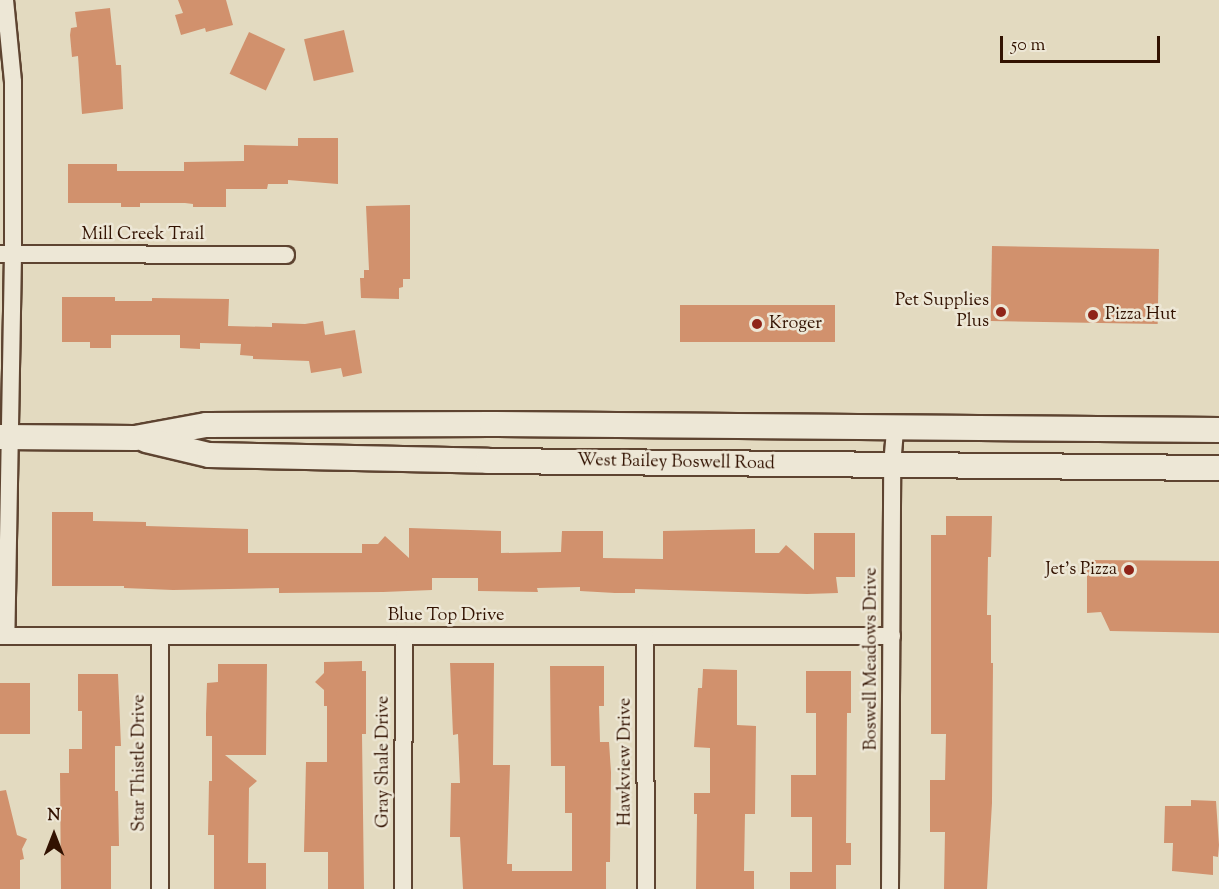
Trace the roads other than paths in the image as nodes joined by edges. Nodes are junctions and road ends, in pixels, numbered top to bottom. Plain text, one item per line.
1 (5, 0) edge
2 (7, 254) edge
3 (286, 255) dead end
4 (895, 429) junction
5 (1219, 430) edge
6 (5, 437) edge
7 (135, 438) junction
8 (892, 465) junction
9 (1219, 468) edge
10 (3, 636) edge
11 (160, 636) junction
12 (404, 636) junction
13 (645, 636) junction
14 (892, 636) junction
15 (160, 889) edge
16 (403, 889) edge
17 (646, 889) edge
18 (890, 889) edge

1 - 2 street
2 - 3 street, Mill Creek Trail
2 - 6 street
4 - 5 main road, West Bailey Boswell Road
4 - 7 main road, West Bailey Boswell Road
4 - 8 street, Boswell Meadows Drive
6 - 7 main road, West Bailey Boswell Road
6 - 10 street
7 - 8 main road, West Bailey Boswell Road
8 - 9 main road, West Bailey Boswell Road
8 - 14 street, Boswell Meadows Drive
10 - 11 street, Blue Top Drive
11 - 12 street, Blue Top Drive
11 - 15 street, Star Thistle Drive
12 - 13 street, Blue Top Drive
12 - 16 street, Gray Shale Drive
13 - 14 street, Blue Top Drive
13 - 17 street, Hawkview Drive
14 - 18 street, Boswell Meadows Drive

